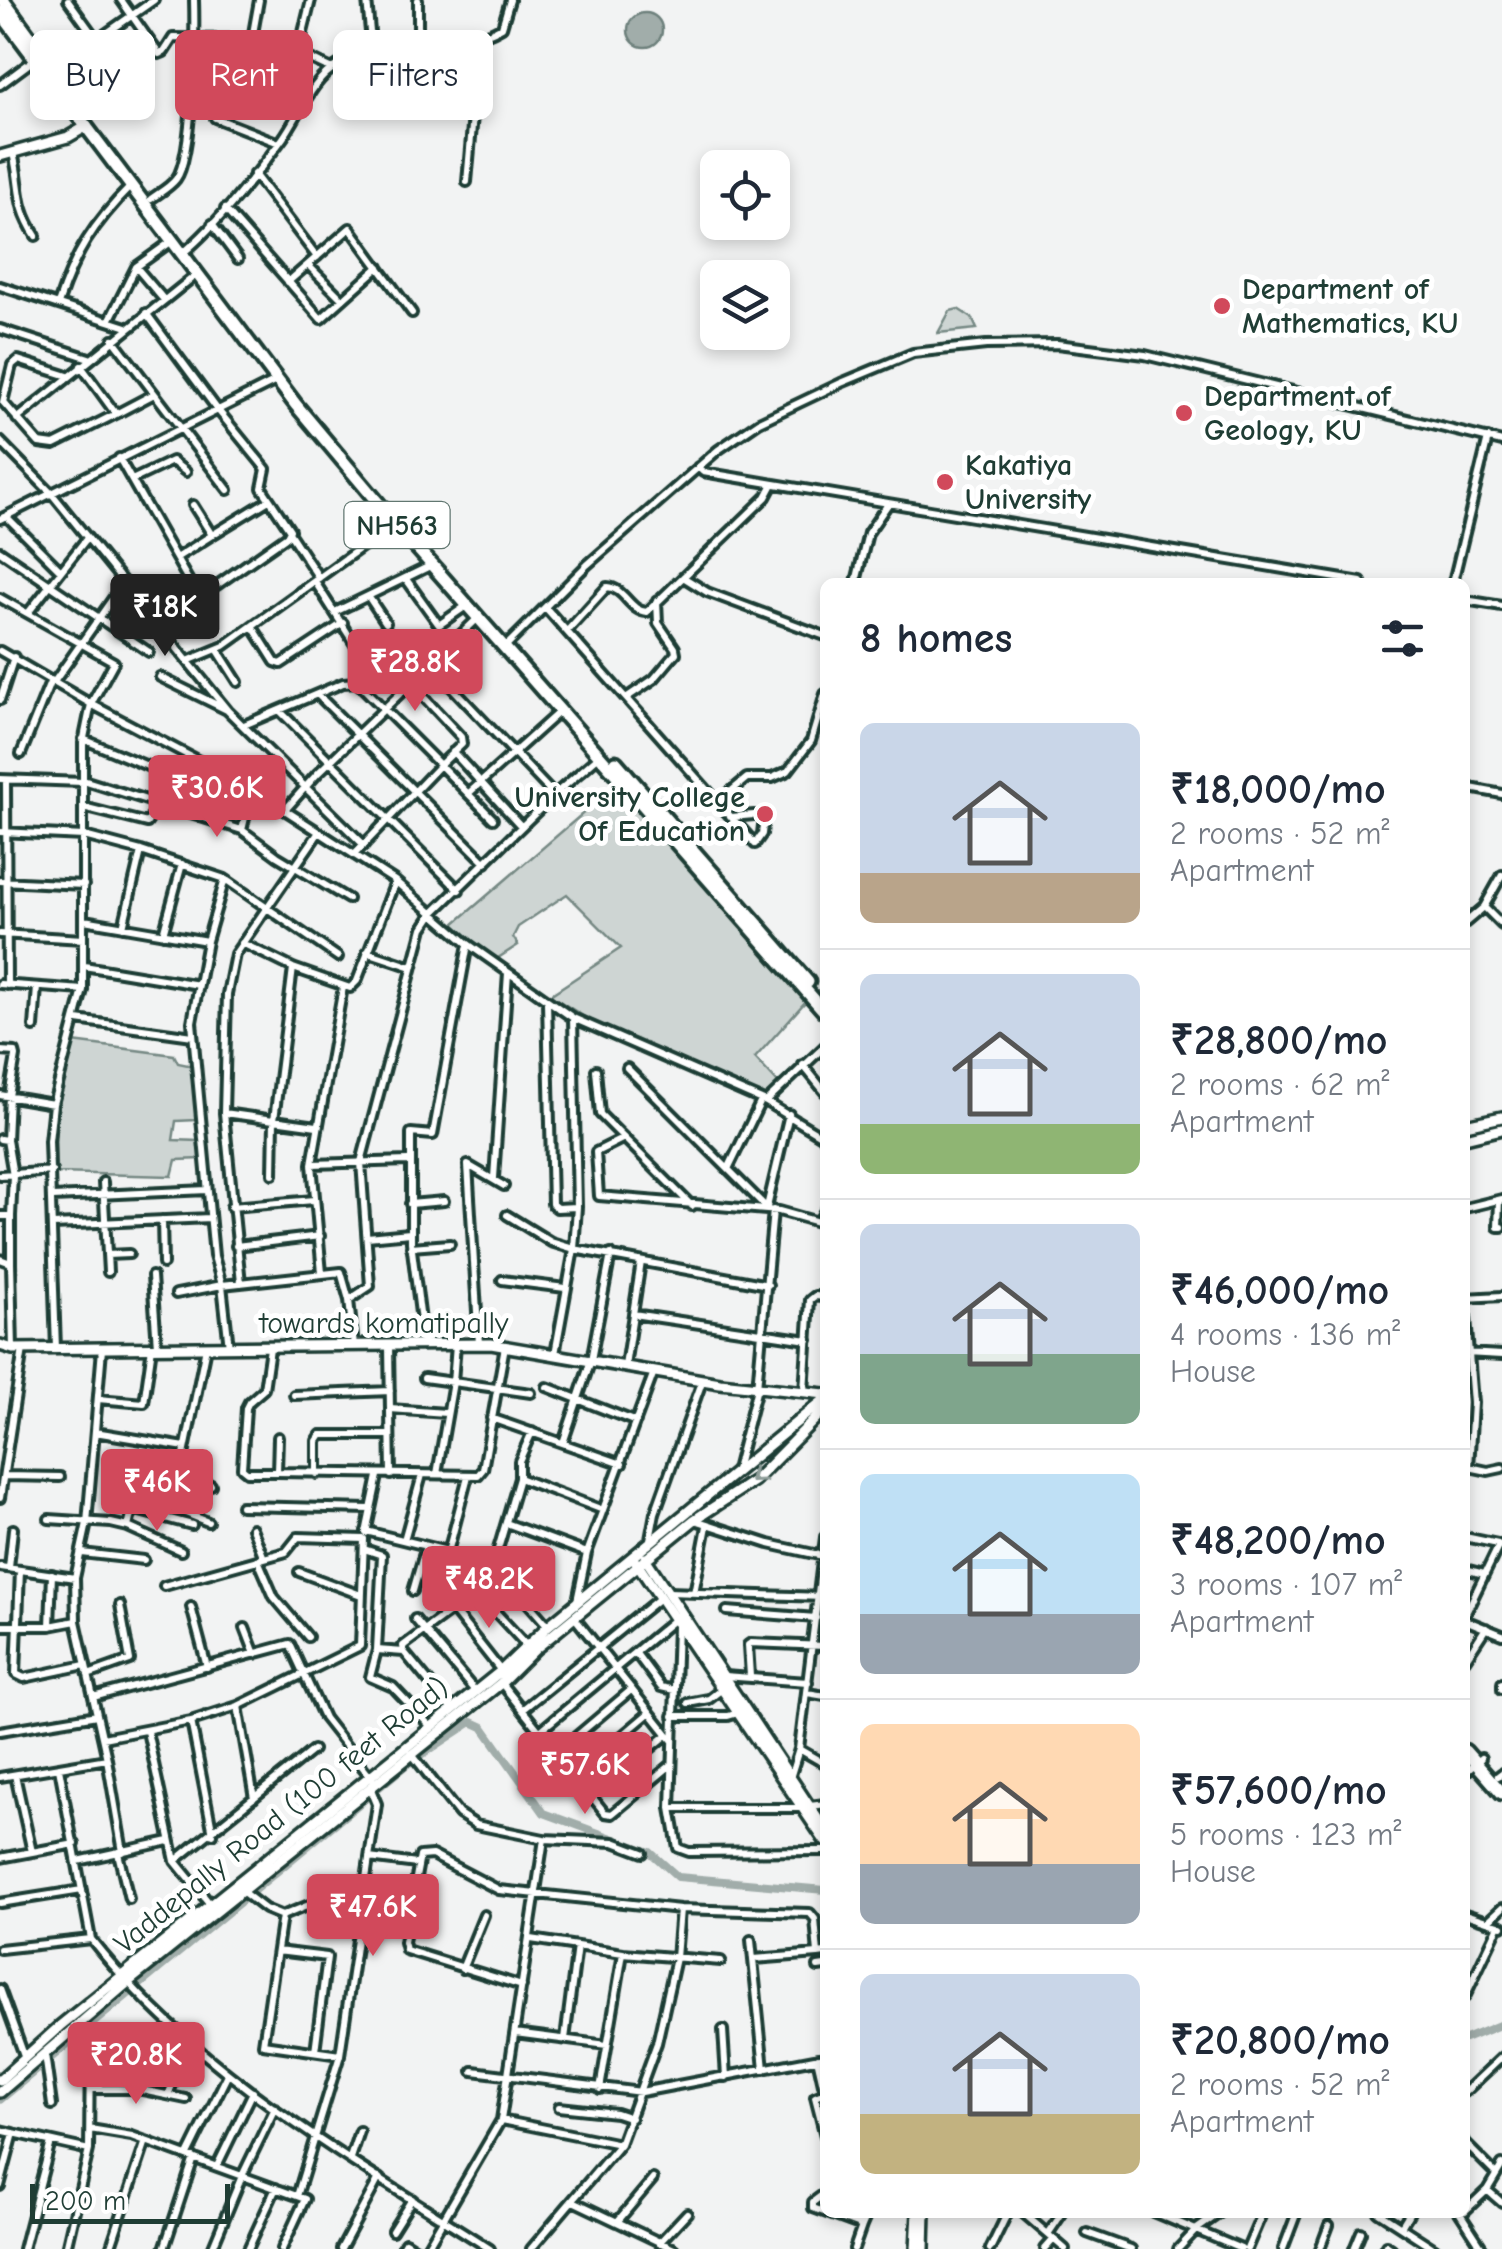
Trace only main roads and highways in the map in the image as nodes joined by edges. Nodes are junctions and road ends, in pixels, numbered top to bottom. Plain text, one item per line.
1 (3, 0) edge
2 (0, 12) edge
3 (88, 126) junction
4 (0, 156) edge
5 (185, 251) junction
6 (508, 645) junction
7 (820, 995) edge
8 (820, 1006) edge
9 (1502, 1118) edge
10 (1470, 1124) edge
11 (1502, 1130) edge
12 (1470, 1137) edge
13 (0, 1346) edge
14 (820, 1395) edge
15 (820, 1400) edge
16 (820, 1414) edge
17 (641, 1556) junction
18 (664, 1594) junction
19 (475, 1696) junction
20 (457, 1710) junction
21 (1470, 1748) edge
22 (1470, 1754) edge
23 (1478, 1760) junction
24 (1500, 1777) edge
25 (788, 1781) junction
26 (373, 1786) junction
27 (1502, 1793) edge
28 (807, 1807) junction
29 (820, 1824) edge
30 (820, 1832) edge
31 (128, 1984) junction
32 (0, 2080) edge
33 (0, 2092) edge
34 (918, 2218) edge
35 (925, 2218) edge
36 (916, 2249) edge
37 (924, 2249) edge

1 - 5 highway, NH563
2 - 3 highway, NH563
3 - 4 main road
3 - 5 highway, NH563
5 - 6 highway, NH563
5 - 6 highway, NH563
6 - 7 highway, NH563
6 - 8 highway, NH563
9 - 10 main road
11 - 12 main road
13 - 14 main road, towards komatipally
15 - 17 main road, Vaddepally Road (100 feet Road)
16 -> 17 main road
17 - 18 main road
17 - 19 main road, Vaddepally Road (100 feet Road)
17 - 19 main road
18 - 25 main road
18 - 25 main road
19 - 20 main road
20 - 26 main road, Vaddepally Road (100 feet Road)
20 - 26 main road
21 - 23 highway
22 - 23 highway
23 - 24 highway
23 - 27 highway
25 - 28 main road
26 - 31 main road
26 - 31 main road, Vaddepally Road (100 feet Road)
28 - 29 main road
28 - 30 main road
31 - 32 main road, Vaddepally Road (100 feet Road)
31 - 33 main road
34 - 36 main road
35 - 37 main road

